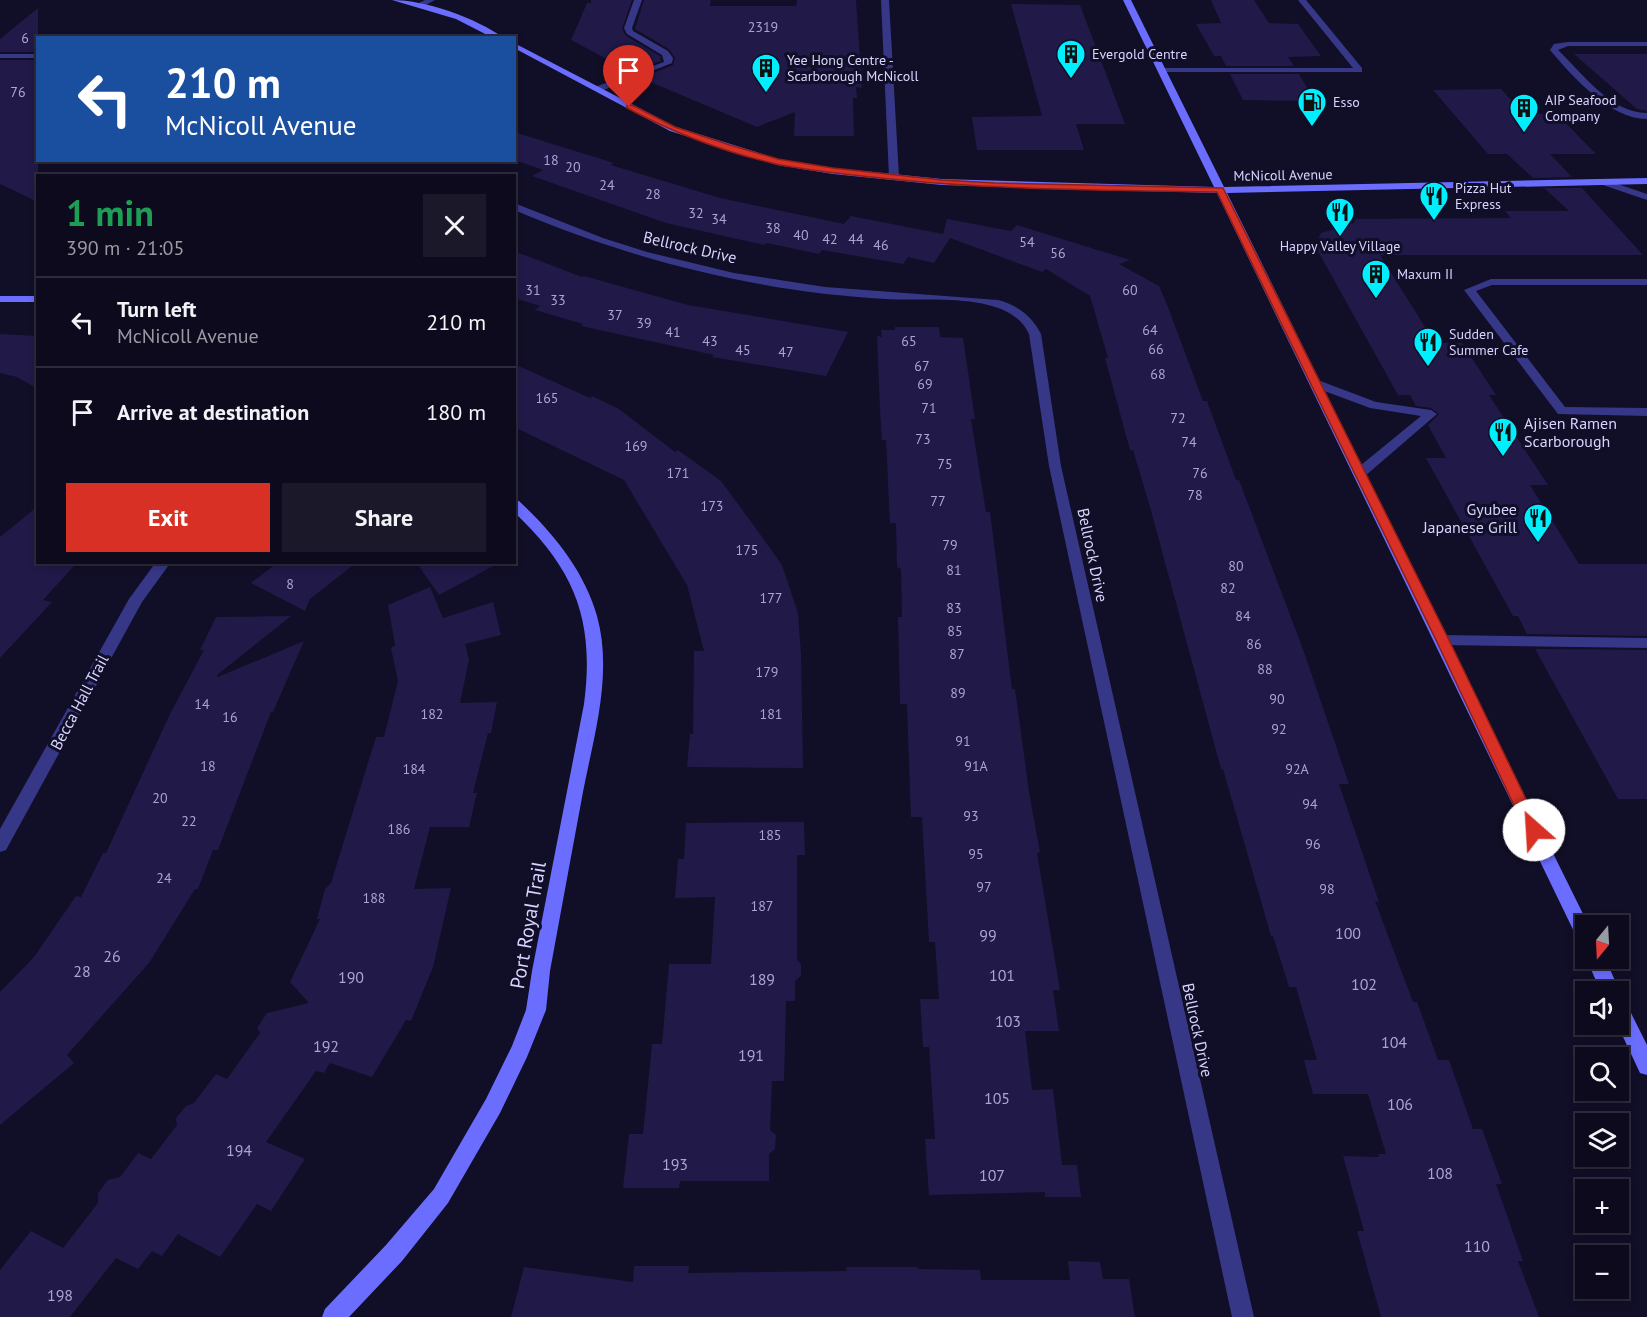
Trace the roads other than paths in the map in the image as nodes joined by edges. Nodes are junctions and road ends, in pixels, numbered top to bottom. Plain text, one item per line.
1 (396, 0) edge
2 (431, 0) edge
3 (638, 0) edge
4 (885, 0) edge
5 (1127, 0) edge
6 (1302, 0) edge
7 (419, 5) junction
8 (496, 36) edge
9 (1647, 44) edge
10 (516, 46) edge
11 (0, 56) edge
12 (36, 56) edge
13 (1161, 70) junction
14 (598, 89) junction
15 (1647, 116) edge
16 (894, 177) junction
17 (1647, 181) edge
18 (1603, 182) junction
19 (1220, 190) junction
20 (1647, 196) edge
21 (516, 207) edge
22 (1647, 282) edge
23 (0, 298) edge
24 (36, 299) edge
25 (1315, 383) junction
26 (1647, 412) edge
27 (1360, 473) junction
28 (516, 506) edge
29 (162, 564) edge
30 (1442, 640) junction
31 (1647, 643) edge
32 (0, 845) edge
33 (1575, 915) edge
34 (1629, 1029) edge
35 (1647, 1066) edge
36 (333, 1317) edge
37 (1243, 1317) edge

1 - 7 main road
2 - 7 street
3 - 14 street
4 - 16 street
5 - 13 main road
6 - 13 street
7 - 8 main road
9 - 15 street
10 - 14 main road, McNicoll Avenue
11 - 12 street
13 - 19 main road
14 - 16 main road, McNicoll Avenue
16 - 19 main road, McNicoll Avenue
17 - 18 main road, McNicoll Avenue
18 - 19 main road, McNicoll Avenue
18 - 20 street
19 - 25 main road
21 - 37 street, Bellrock Drive
22 - 26 street
23 - 24 main road
25 - 27 main road
25 - 27 street
27 - 30 main road
28 - 36 main road, Port Royal Trail
29 - 32 street, Becca Hall Trail
30 - 31 street
30 - 33 main road
34 - 35 main road

